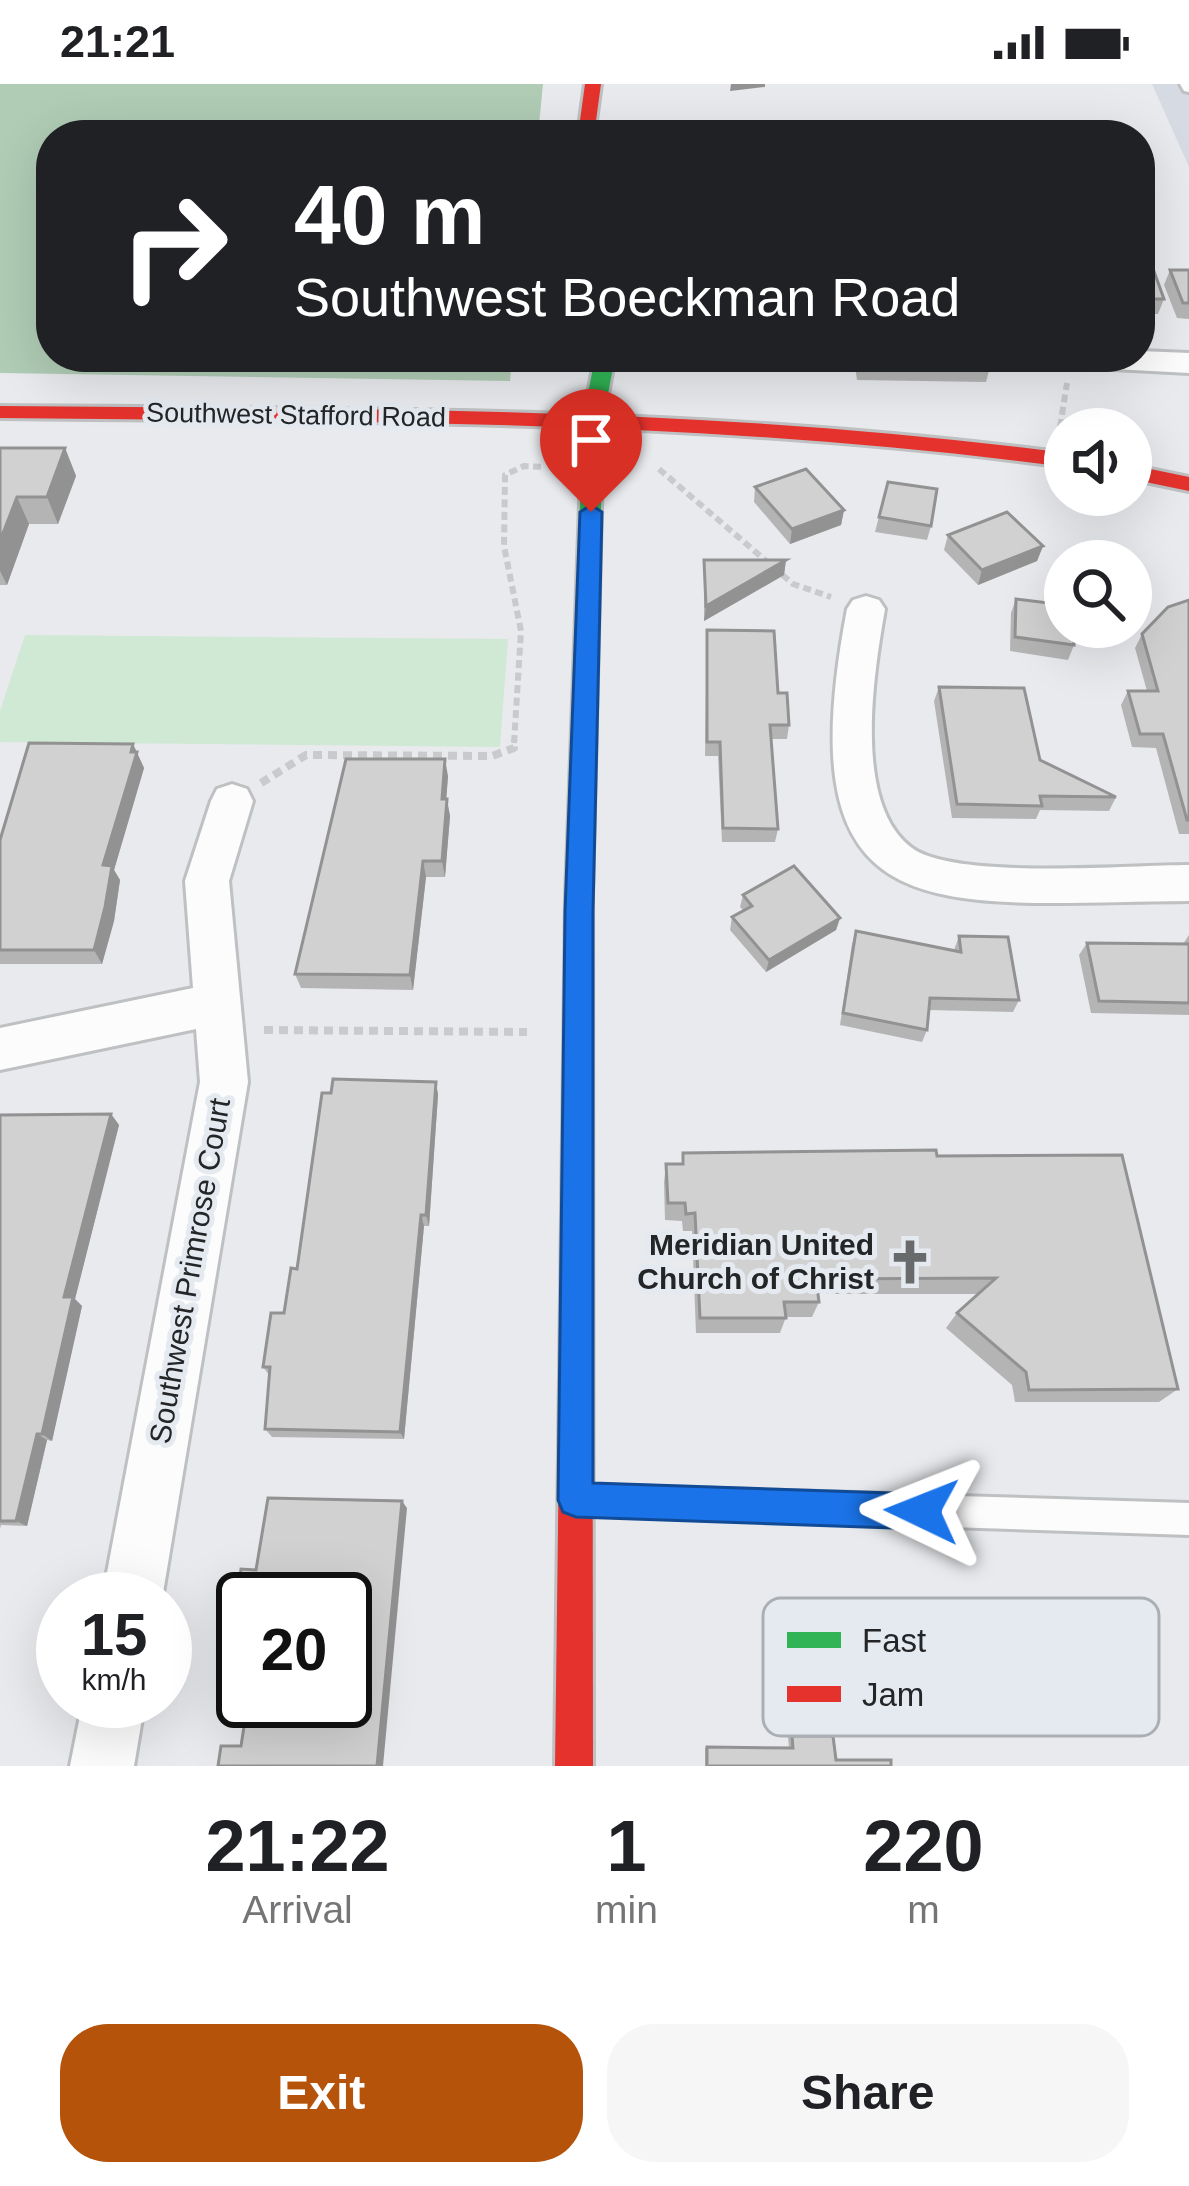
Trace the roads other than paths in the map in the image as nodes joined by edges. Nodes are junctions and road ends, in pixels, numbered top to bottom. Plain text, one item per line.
1 (593, 84) edge
2 (613, 84) edge
3 (588, 120) edge
4 (612, 120) edge
5 (1189, 363) edge
6 (1155, 364) edge
7 (577, 372) edge
8 (601, 372) edge
9 (0, 412) edge
10 (593, 420) junction
11 (1044, 457) edge
12 (1152, 476) edge
13 (1189, 484) edge
14 (866, 609) road end
15 (232, 801) road end
16 (1189, 883) edge
17 (220, 1004) junction
18 (0, 1049) edge
19 (576, 1500) junction
20 (1189, 1519) edge
21 (137, 1572) edge
22 (108, 1728) edge
23 (102, 1766) edge
24 (574, 1766) edge

1 - 3 main road
2 - 4 main road
5 - 6 street
7 - 10 main road
8 - 10 main road
9 - 10 main road, Southwest Stafford Road
10 - 11 main road, Southwest Stafford Road
10 - 19 main road
12 - 13 main road
14 - 16 street
15 - 17 street, Southwest Primrose Court
17 - 18 street
17 - 21 street, Southwest Primrose Court
19 - 20 lane
19 - 24 main road
22 - 23 street

